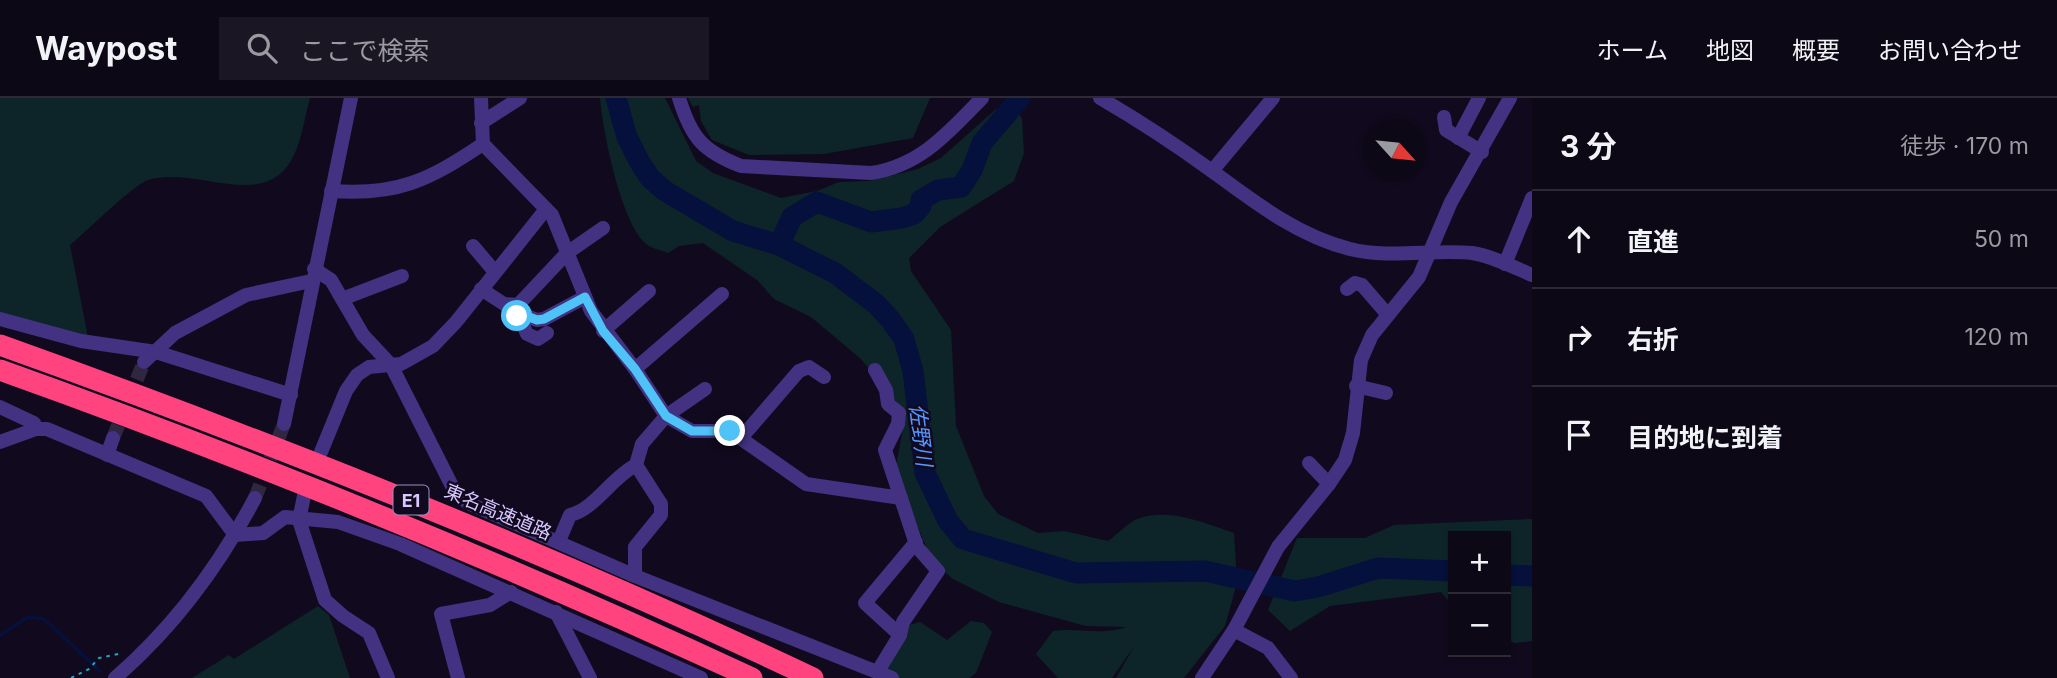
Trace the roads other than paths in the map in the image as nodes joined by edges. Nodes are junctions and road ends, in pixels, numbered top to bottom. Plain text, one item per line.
1 (351, 98) edge
2 (481, 98) edge
3 (520, 98) edge
4 (679, 98) edge
5 (982, 98) edge
6 (1100, 98) edge
7 (1273, 98) edge
8 (1479, 98) edge
9 (1510, 98) edge
10 (1444, 117) dead end
11 (481, 122) junction
12 (1458, 138) junction
13 (483, 144) junction
14 (1482, 152) junction
15 (1212, 171) junction
16 (331, 191) junction
17 (1532, 198) edge
18 (546, 209) junction
19 (603, 228) dead end
20 (473, 246) dead end
21 (567, 253) junction
22 (1428, 255) junction
23 (1505, 264) junction
24 (495, 272) junction
25 (313, 275) junction
26 (1532, 275) edge
27 (402, 276) dead end
28 (481, 289) junction
29 (1348, 289) dead end
30 (649, 292) dead end
31 (722, 294) dead end
32 (585, 297) junction
33 (342, 299) junction
34 (515, 309) junction
35 (1388, 315) junction
36 (0, 319) edge
37 (603, 331) junction
38 (547, 333) dead end
39 (0, 345) edge
40 (156, 352) junction
41 (144, 362) tunnel mouth
42 (391, 365) junction
43 (635, 369) junction
44 (0, 370) edge
45 (875, 370) dead end
46 (824, 377) dead end
47 (1356, 386) junction
48 (705, 389) dead end
49 (1386, 393) dead end
50 (291, 395) junction
51 (0, 407) edge
52 (666, 416) junction
53 (284, 424) tunnel mouth
54 (36, 429) junction
55 (113, 438) tunnel mouth
56 (741, 438) junction
57 (0, 442) edge
58 (321, 452) dead end
59 (107, 455) junction
60 (1309, 463) dead end
61 (636, 465) junction
62 (1329, 484) junction
63 (303, 496) dead end
64 (255, 498) tunnel mouth
65 (901, 498) junction
66 (299, 520) junction
67 (235, 535) junction
68 (559, 541) junction
69 (916, 542) junction
70 (635, 576) junction
71 (511, 592) junction
72 (556, 612) junction
73 (1234, 631) junction
74 (900, 635) junction
75 (878, 671) junction
76 (115, 678) edge
77 (388, 678) edge
78 (458, 678) edge
79 (590, 678) edge
80 (701, 678) edge
81 (752, 678) edge
82 (813, 678) edge
83 (892, 678) edge
84 (1202, 678) edge
85 (1291, 678) edge

1 - 16 street
2 - 11 street
3 - 11 street
4 - 5 street
6 - 15 street
7 - 15 street
8 - 12 street
9 - 14 street
10 - 12 street
11 - 13 street
12 - 14 street
13 - 16 street
13 - 18 street
14 - 22 street
15 - 22 street
16 - 25 street
17 - 23 street
18 - 21 street
18 - 24 street
19 - 21 street
20 - 24 street
21 - 32 street
21 - 34 street
22 - 23 street
22 - 35 street
23 - 26 street
24 - 28 street
25 - 33 street
25 - 40 street
25 - 50 street
27 - 33 street
28 - 34 street
28 - 42 street
29 - 35 street
30 - 37 street
31 - 43 street
32 - 34 street
32 - 37 street
33 - 42 street
34 - 38 street
35 - 47 street
36 - 40 street
37 - 43 street
39 - 82 highway, 東名高速道路 / E1
40 - 41 street
40 - 50 street
42 - 58 street
42 - 68 street
43 - 52 street
44 - 81 highway, E1
45 - 65 street
46 - 56 street
47 - 49 street
47 - 62 street
48 - 52 street
50 - 53 street
51 - 54 street
52 - 56 street
52 - 61 street
54 - 57 street
54 - 59 street
55 - 59 street
56 - 65 street
59 - 67 street
60 - 62 street
61 - 68 street
61 - 70 street
62 - 73 street
63 - 66 street
64 - 67 street
65 - 69 street
66 - 67 street
66 - 71 street
66 - 77 street
67 - 76 street
68 - 70 street
69 - 74 street
69 - 74 street
70 - 75 street
71 - 72 street
71 - 78 street
72 - 79 street
72 - 80 street
73 - 84 street
73 - 85 street
74 - 75 street
75 - 83 street

